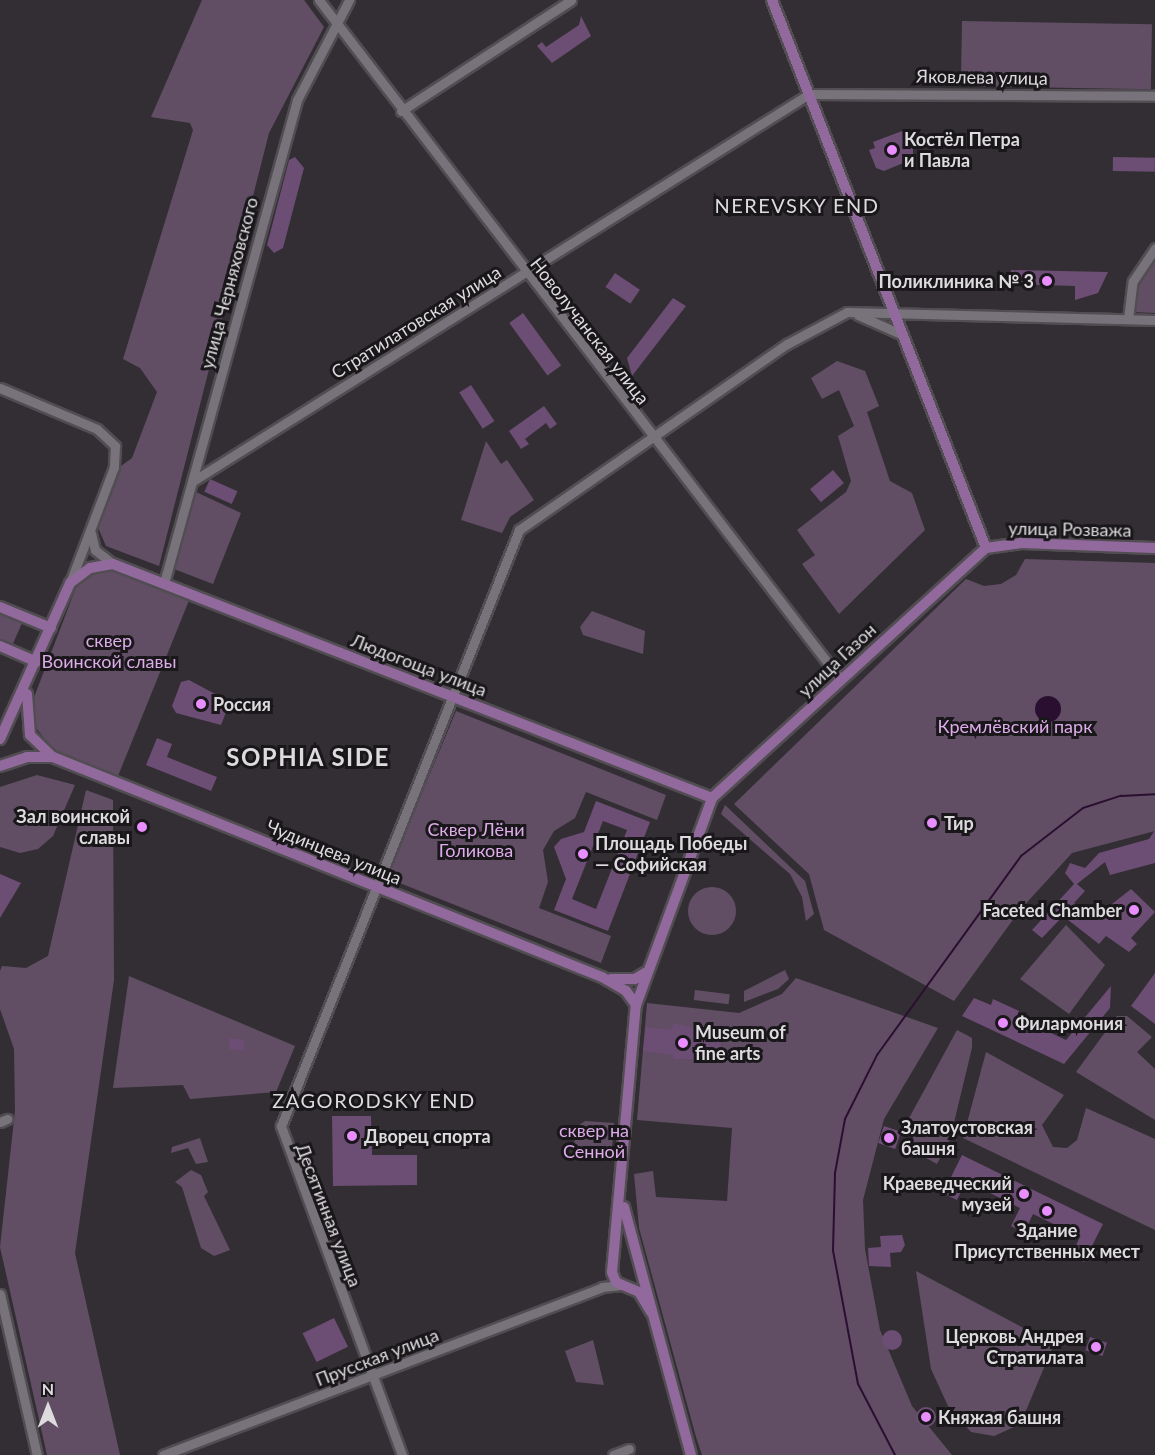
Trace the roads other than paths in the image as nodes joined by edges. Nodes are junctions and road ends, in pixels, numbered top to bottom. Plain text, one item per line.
1 (319, 0) edge
2 (349, 0) edge
3 (571, 0) edge
4 (772, 0) edge
5 (336, 22) junction
6 (809, 94) junction
7 (1155, 96) edge
8 (401, 111) junction
9 (1155, 248) edge
10 (525, 273) junction
11 (847, 312) junction
12 (893, 312) junction
13 (1128, 319) junction
14 (1155, 320) edge
15 (903, 335) junction
16 (0, 388) edge
17 (652, 438) junction
18 (193, 481) junction
19 (91, 530) junction
20 (986, 548) junction
21 (1155, 548) edge
22 (113, 564) junction
23 (70, 583) junction
24 (164, 583) junction
25 (0, 607) edge
26 (51, 628) junction
27 (0, 646) edge
28 (37, 662) junction
29 (840, 679) junction
30 (29, 685) junction
31 (452, 696) junction
32 (0, 739) edge
33 (53, 757) junction
34 (0, 766) edge
35 (712, 798) junction
36 (376, 887) junction
37 (645, 973) junction
38 (602, 977) junction
39 (636, 1005) junction
40 (622, 1192) junction
41 (613, 1269) junction
42 (641, 1269) junction
43 (624, 1286) junction
44 (602, 1287) junction
45 (0, 1294) edge
46 (651, 1312) junction
47 (374, 1377) junction
48 (629, 1449) dead end
49 (690, 1453) edge
50 (37, 1455) edge
51 (163, 1455) edge
52 (402, 1455) edge
53 (613, 1455) edge

1 - 5 street, Новолучанская улица
2 - 5 street, улица Черняховского
3 - 8 street
4 - 6 main road
5 - 8 street, Новолучанская улица
5 - 18 street, улица Черняховского
6 - 7 street, Яковлева улица
6 - 10 street, Стратилатовская улица
6 - 12 main road
8 - 10 street, Новолучанская улица
9 - 13 street
10 - 17 street, Новолучанская улица
10 - 18 street, Стратилатовская улица
11 - 12 street
11 - 15 street
11 - 17 street, Десятинная улица
12 - 13 street
12 - 15 main road
13 - 14 street
15 - 20 main road
16 - 19 street
17 - 29 street, Новолучанская улица
17 - 31 street, Десятинная улица
18 - 24 street, улица Черняховского
19 - 22 street, Людогоща улица
19 - 23 street
20 - 21 main road, улица Розважа
20 - 29 main road, улица Газон
22 - 23 main road
22 - 24 main road, Людогоща улица
23 - 26 main road
24 - 31 main road, Людогоща улица
25 - 26 main road
26 - 28 main road
27 - 28 main road
28 - 30 main road
29 - 35 main road, улица Газон
30 - 32 main road
30 - 33 main road, Чудинцева улица
31 - 35 main road, Людогоща улица
31 - 36 street, Десятинная улица
33 - 34 main road, Чудинцева улица
33 - 36 main road, Чудинцева улица
35 - 37 main road
36 - 38 main road, Чудинцева улица
36 - 47 street, Десятинная улица
37 - 38 main road, Чудинцева улица
37 - 39 main road
38 - 39 main road, Чудинцева улица
39 - 40 main road
40 - 41 main road
40 - 42 main road
41 - 42 main road
41 - 43 main road
41 - 44 street
42 - 43 main road
42 - 46 main road
43 - 44 street, Прусская улица
43 - 46 main road
44 - 47 street, Прусская улица
45 - 50 street
46 - 49 main road
47 - 51 street, Прусская улица
47 - 52 street, Десятинная улица
48 - 53 street

